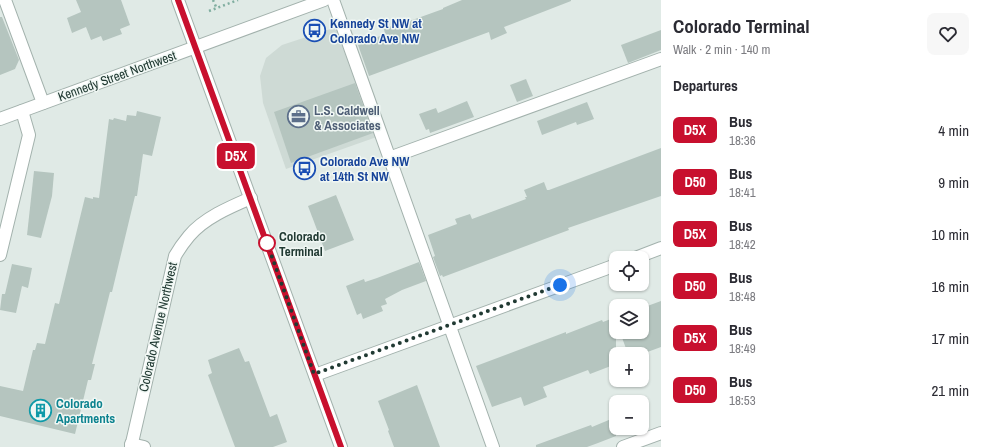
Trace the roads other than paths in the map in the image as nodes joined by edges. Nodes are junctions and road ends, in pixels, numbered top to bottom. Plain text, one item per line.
1 (5, 0) edge
2 (178, 0) edge
3 (324, 0) edge
4 (333, 0) edge
5 (196, 48) junction
6 (661, 59) edge
7 (43, 103) junction
8 (22, 111) junction
9 (0, 119) edge
10 (390, 158) junction
11 (250, 198) junction
12 (661, 248) edge
13 (649, 253) edge
14 (0, 255) edge
15 (609, 268) edge
16 (448, 326) junction
17 (314, 374) junction
18 (661, 433) edge
19 (131, 445) edge
20 (144, 447) edge
21 (341, 447) edge
22 (492, 447) edge
23 (623, 447) edge

1 - 7 street
2 - 5 street
3 - 5 street, Kennedy Street Northwest
4 - 10 street
5 - 7 street, Kennedy Street Northwest
5 - 11 street
6 - 10 street
7 - 8 street, Kennedy Street Northwest
8 - 9 street, Kennedy Street Northwest
8 - 14 street
10 - 16 street
11 - 17 street
11 - 19 street, Colorado Avenue Northwest
12 - 13 street
15 - 16 street
16 - 17 street
16 - 22 street
17 - 21 street
18 - 23 street
19 - 20 street

